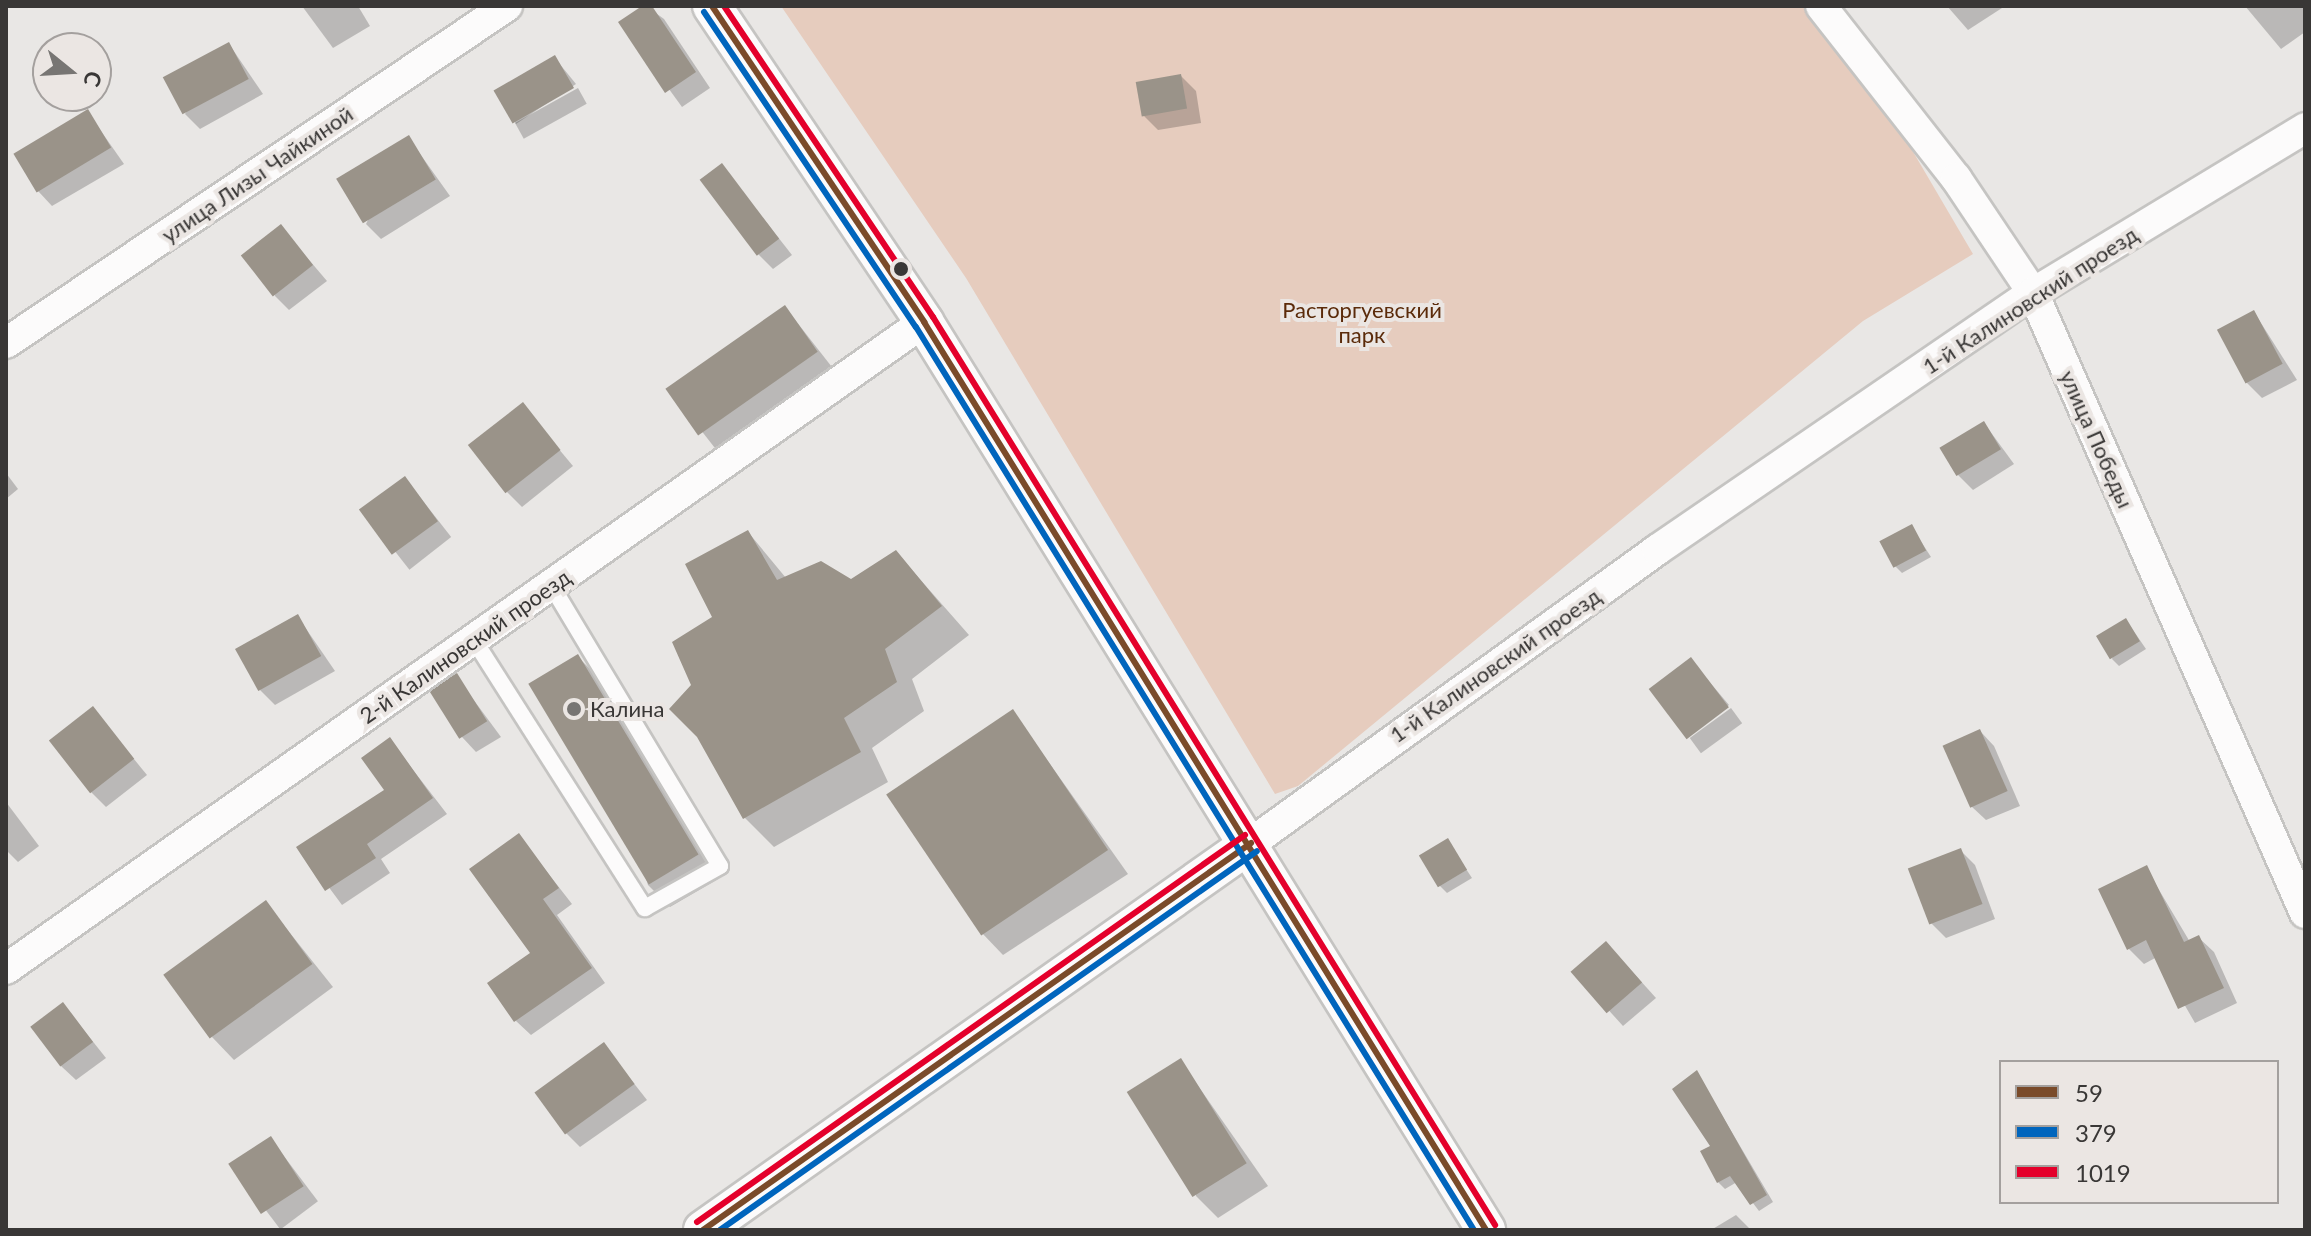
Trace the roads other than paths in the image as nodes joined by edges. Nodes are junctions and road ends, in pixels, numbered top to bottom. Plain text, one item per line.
1 (507, 6) edge
2 (712, 6) edge
3 (1821, 6) edge
4 (2305, 128) edge
5 (2033, 293) junction
6 (924, 322) junction
7 (6, 343) edge
8 (551, 585) junction
9 (474, 640) junction
10 (1251, 843) junction
11 (2305, 913) edge
12 (6, 969) edge
13 (703, 1230) edge
14 (1486, 1230) edge

1 - 7 street, улица Лизы Чайкиной
2 - 6 street
3 - 5 street, улица Победы
4 - 5 street, 1-й Калиновский проезд
5 - 10 street, 1-й Калиновский проезд
5 - 11 street, улица Победы
6 - 8 street, 2-й Калиновский проезд
6 - 10 street
8 - 9 street, 2-й Калиновский проезд
8 - 9 lane
9 - 12 street, 2-й Калиновский проезд
10 - 13 street, 1-й Калиновский проезд
10 - 14 street

